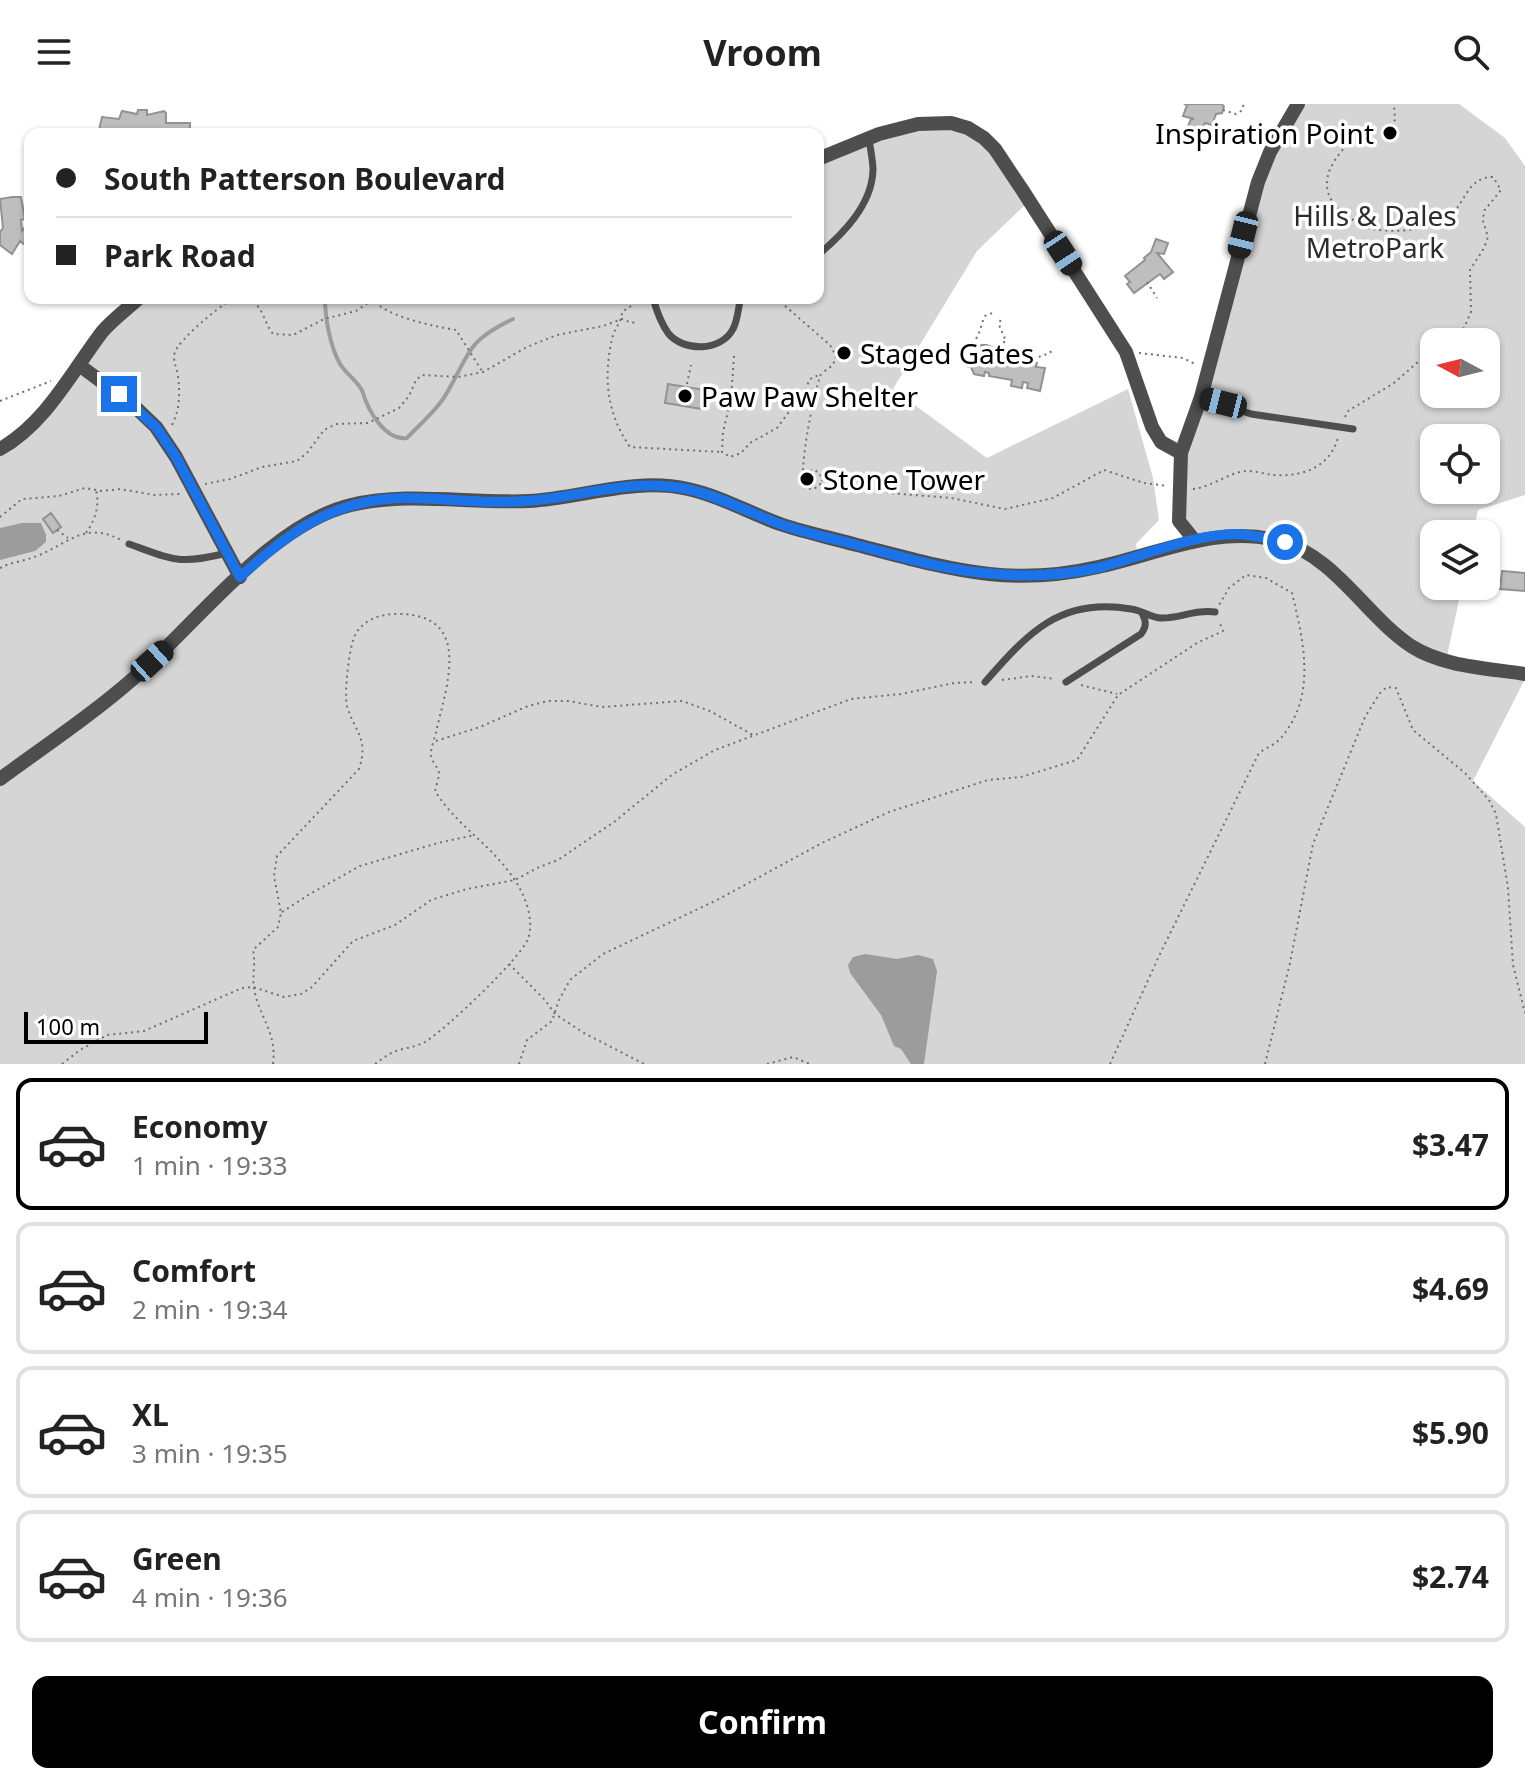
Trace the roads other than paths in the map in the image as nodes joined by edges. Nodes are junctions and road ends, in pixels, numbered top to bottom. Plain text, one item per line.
1 (1298, 104) edge
2 (869, 138) junction
3 (824, 157) edge
4 (824, 250) edge
5 (132, 304) edge
6 (656, 304) edge
7 (740, 304) edge
8 (79, 365) junction
9 (1201, 397) junction
10 (1353, 429) dead end
11 (0, 449) edge
12 (1181, 453) junction
13 (1195, 541) junction
14 (129, 544) road end
15 (227, 552) junction
16 (240, 577) junction
17 (1215, 612) road end
18 (1142, 613) junction
19 (1525, 674) edge
20 (985, 682) road end
21 (1066, 682) road end
22 (0, 779) edge

1 - 9 street
2 - 3 street
2 - 4 lane
2 - 12 street
5 - 8 street
6 - 7 lane
8 - 11 street
8 - 15 street
9 - 10 lane
9 - 12 street
12 - 13 street
13 - 16 street
13 - 19 street
14 - 15 lane
15 - 16 street
16 - 22 street
17 - 18 lane
18 - 20 lane
18 - 21 lane

